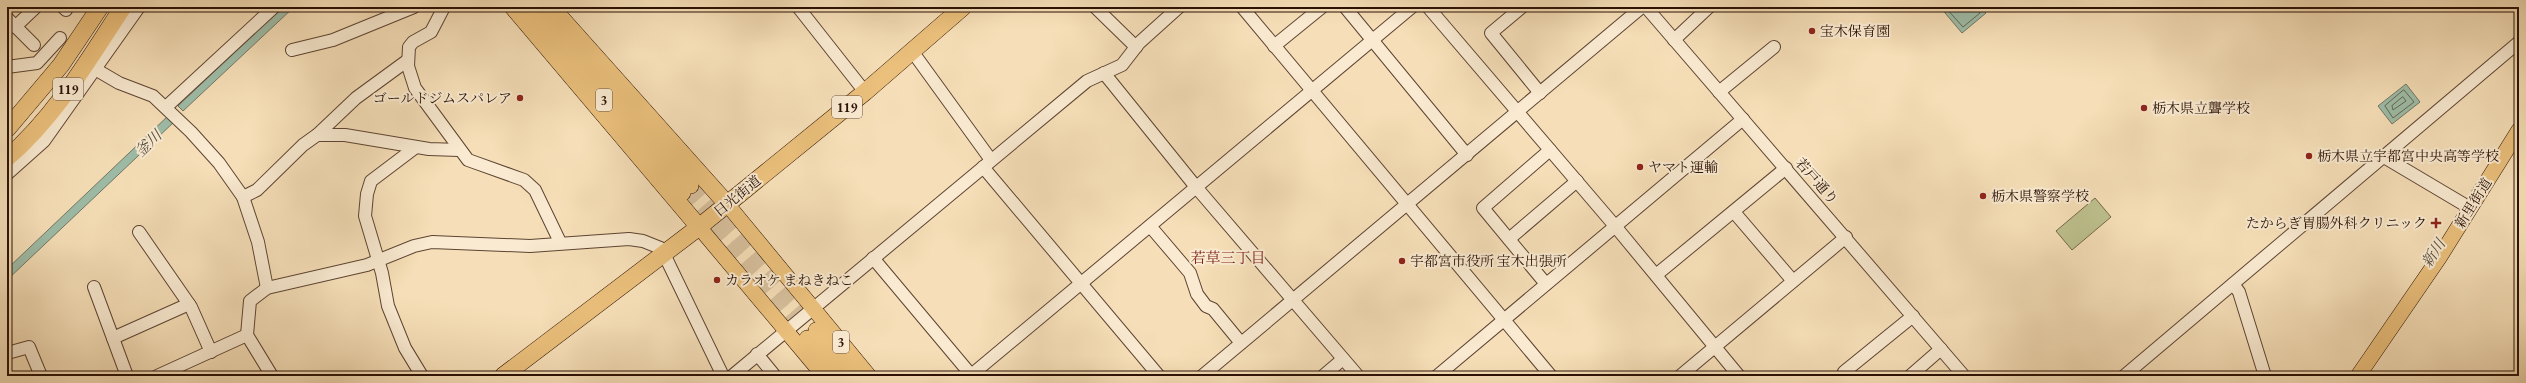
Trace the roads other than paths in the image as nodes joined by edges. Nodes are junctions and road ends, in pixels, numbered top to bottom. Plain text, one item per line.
1 (36, 7) edge
2 (88, 7) edge
3 (139, 7) edge
4 (274, 7) edge
5 (414, 7) edge
6 (444, 7) edge
7 (514, 7) edge
8 (524, 7) edge
9 (539, 7) edge
10 (550, 7) edge
11 (798, 7) edge
12 (1095, 7) edge
13 (1179, 7) edge
14 (1242, 7) edge
15 (1322, 7) edge
16 (1345, 7) edge
17 (1412, 7) edge
18 (1428, 7) edge
19 (1522, 7) edge
20 (1642, 7) edge
21 (1646, 7) edge
22 (1709, 7) edge
23 (114, 8) edge
24 (961, 8) edge
25 (11, 22) edge
26 (60, 38) dead end
27 (1372, 40) junction
28 (1674, 40) junction
29 (2519, 42) edge
30 (34, 45) dead end
31 (1274, 46) junction
32 (1136, 47) junction
33 (1774, 47) dead end
34 (292, 50) dead end
35 (912, 51) junction
36 (408, 60) junction
37 (7, 67) edge
38 (95, 69) junction
39 (1104, 73) junction
40 (1310, 91) junction
41 (865, 92) junction
42 (1719, 92) junction
43 (1540, 93) junction
44 (167, 108) junction
45 (1518, 112) junction
46 (1743, 119) junction
47 (7, 129) edge
48 (2518, 134) edge
49 (317, 135) junction
50 (416, 147) junction
51 (459, 150) junction
52 (1550, 150) junction
53 (7, 152) edge
54 (1467, 155) junction
55 (2384, 157) junction
56 (7, 158) edge
57 (987, 164) junction
58 (1786, 168) junction
59 (7, 174) edge
60 (1577, 181) junction
61 (1196, 187) junction
62 (243, 197) junction
63 (727, 204) junction
64 (1407, 206) junction
65 (2470, 208) junction
66 (1734, 212) junction
67 (1150, 226) junction
68 (1616, 226) junction
69 (699, 227) junction
70 (139, 232) dead end
71 (1846, 237) junction
72 (1509, 239) junction
73 (560, 242) junction
74 (666, 253) junction
75 (873, 258) junction
76 (378, 260) junction
77 (1656, 275) junction
78 (1793, 281) junction
79 (1082, 283) junction
80 (1546, 284) junction
81 (2233, 284) junction
82 (94, 287) dead end
83 (267, 288) junction
84 (1293, 298) junction
85 (189, 304) junction
86 (813, 308) junction
87 (1913, 316) junction
88 (1505, 320) junction
89 (785, 331) junction
90 (247, 334) junction
91 (113, 338) junction
92 (1241, 343) junction
93 (1714, 347) junction
94 (1941, 349) junction
95 (11, 352) dead end
96 (211, 352) junction
97 (757, 354) junction
98 (1343, 358) junction
99 (41, 376) edge
100 (127, 376) edge
101 (157, 376) edge
102 (272, 376) edge
103 (422, 376) edge
104 (503, 376) edge
105 (723, 376) edge
106 (732, 376) edge
107 (775, 376) edge
108 (824, 376) edge
109 (839, 376) edge
110 (855, 376) edge
111 (869, 376) edge
112 (971, 376) edge
113 (1159, 376) edge
114 (1202, 376) edge
115 (1323, 376) edge
116 (1358, 376) edge
117 (1437, 376) edge
118 (1551, 376) edge
119 (1680, 376) edge
120 (1739, 376) edge
121 (1847, 376) edge
122 (1910, 376) edge
123 (1964, 376) edge
124 (2124, 376) edge
125 (2265, 376) edge
126 (2358, 376) edge

1 - 25 street
2 - 47 highway, 119
3 - 38 street
4 - 44 street
5 - 34 street
6 - 36 street
7 - 69 highway
8 - 9 main road, 3
10 - 63 highway
11 - 41 street
12 - 32 street
13 - 32 street
14 - 31 street
15 - 31 street
16 - 27 street
17 - 27 street
18 - 45 street
19 - 43 street
20 - 43 street
21 - 28 street, 若戸通り
22 - 28 street
23 - 47 highway, 119
23 - 53 highway, 119
23 - 56 highway, 119
24 - 35 highway, 日光街道 / 119
25 - 30 street
26 - 37 street
27 - 40 street
27 - 54 street
28 - 42 street, 若戸通り
29 - 55 street
31 - 40 street
32 - 39 street
33 - 42 street
35 - 41 highway, 日光街道 / 119
35 - 57 street
36 - 49 street
36 - 51 street
38 - 44 street
38 - 59 street
39 - 57 street
39 - 61 street
40 - 61 street
40 - 64 street
41 - 63 highway, 日光街道 / 119
42 - 46 street, 若戸通り
43 - 45 street
44 - 62 street
45 - 52 street
45 - 54 street
46 - 58 street, 若戸通り
46 - 68 street
48 - 65 main road, 新里街道
49 - 50 street
49 - 62 street
50 - 51 street
50 - 76 street
51 - 73 street
52 - 60 street
52 - 72 street
54 - 64 street
55 - 65 street
55 - 81 street
57 - 75 street
57 - 79 street
58 - 66 street
58 - 71 street, 若戸通り
60 - 68 street
60 - 72 street
61 - 67 street
61 - 84 street
62 - 83 street
63 - 69 highway, 日光街道 / 119
63 - 86 main road, 3
64 - 84 street
64 - 88 street
65 - 126 main road, 新里街道
66 - 77 street
66 - 78 street
67 - 79 street
67 - 92 street
68 - 77 street
68 - 80 street
69 - 74 highway, 日光街道 / 119
69 - 89 main road
70 - 85 street
71 - 78 street
71 - 87 street, 若戸通り
72 - 80 street
73 - 74 street
73 - 76 street
74 - 104 highway, 日光街道 / 119
74 - 105 street
75 - 86 street
75 - 112 street
76 - 83 street
76 - 103 street
77 - 93 street
78 - 93 street
79 - 112 street
79 - 113 street
80 - 88 street
81 - 124 street
81 - 125 street
82 - 91 street
83 - 90 street
84 - 92 street
84 - 98 street
85 - 91 street
85 - 96 street
86 - 89 street
86 - 111 main road, 3
87 - 94 street, 若戸通り
87 - 121 street
88 - 117 street
88 - 118 street
89 - 97 street
89 - 108 main road
90 - 96 street
90 - 102 street
91 - 100 street
92 - 114 street
93 - 119 street
93 - 120 street
94 - 122 street
94 - 123 street, 若戸通り
95 - 99 street
96 - 101 street
97 - 106 street
97 - 107 street
98 - 115 street
98 - 116 street
109 - 110 main road, 3

